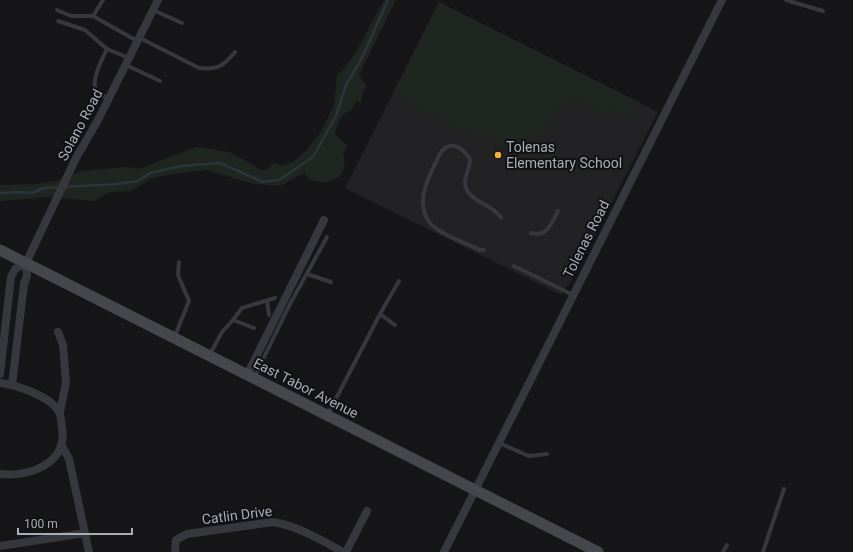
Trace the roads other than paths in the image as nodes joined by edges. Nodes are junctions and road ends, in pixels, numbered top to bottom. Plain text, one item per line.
1 (102, 0) edge
2 (722, 0) edge
3 (786, 0) edge
4 (155, 4) edge
5 (57, 10) dead end
6 (823, 11) dead end
7 (93, 16) junction
8 (58, 21) dead end
9 (182, 23) dead end
10 (139, 40) junction
11 (107, 49) junction
12 (235, 52) dead end
13 (127, 62) junction
14 (160, 81) dead end
15 (109, 98) junction
16 (558, 211) dead end
17 (501, 218) dead end
18 (324, 220) dead end
19 (531, 233) dead end
20 (327, 237) dead end
21 (0, 250) edge
22 (484, 250) dead end
23 (179, 262) dead end
24 (26, 263) junction
25 (514, 266) dead end
26 (307, 274) junction
27 (399, 281) dead end
28 (331, 282) dead end
29 (573, 295) junction
30 (276, 298) dead end
31 (267, 301) junction
32 (380, 314) junction
33 (269, 315) dead end
34 (233, 320) junction
35 (395, 325) dead end
36 (254, 328) dead end
37 (58, 332) dead end
38 (174, 338) junction
39 (209, 356) junction
40 (0, 374) edge
41 (250, 376) junction
42 (0, 383) edge
43 (12, 385) junction
44 (60, 412) junction
45 (327, 416) junction
46 (499, 442) junction
47 (62, 446) junction
48 (547, 454) dead end
49 (0, 474) edge
50 (784, 489) dead end
51 (476, 490) junction
52 (367, 511) dead end
53 (85, 533) junction
54 (727, 545) dead end
55 (0, 546) edge
56 (89, 552) edge
57 (175, 552) edge
58 (343, 552) edge
59 (346, 552) edge
60 (444, 552) edge
61 (598, 552) edge
62 (723, 552) edge
63 (763, 552) edge

1 - 7 lane
2 - 29 street, Tolenas Road
3 - 6 lane
4 - 9 lane
4 - 10 street, Solano Road
5 - 7 lane
7 - 10 lane
8 - 11 lane
10 - 12 lane
10 - 13 street, Solano Road
11 - 13 lane
11 - 15 lane
13 - 14 lane
13 - 15 street, Solano Road
15 - 24 street, Solano Road
16 - 19 lane
17 - 22 lane
18 - 41 street
20 - 26 lane
21 - 24 main road, East Tabor Avenue
23 - 38 lane
24 - 38 main road, East Tabor Avenue
24 - 40 street
24 - 43 street
25 - 29 lane
26 - 28 lane
26 - 41 lane
27 - 32 lane
29 - 46 street, Tolenas Road
30 - 31 lane
31 - 33 lane
31 - 34 lane
32 - 35 lane
32 - 45 lane
34 - 36 lane
34 - 39 lane
37 - 44 street
38 - 39 main road, East Tabor Avenue
39 - 41 main road, East Tabor Avenue
41 - 45 main road, East Tabor Avenue
42 - 43 street
43 - 44 street
44 - 47 street
45 - 51 main road, East Tabor Avenue
46 - 48 lane
46 - 51 street, Tolenas Road
47 - 49 street
47 - 53 street
50 - 63 lane
51 - 60 street, Tolenas Road
51 - 61 main road, East Tabor Avenue
52 - 59 street
53 - 55 street
53 - 56 street
54 - 62 lane
57 - 58 street, Catlin Drive

